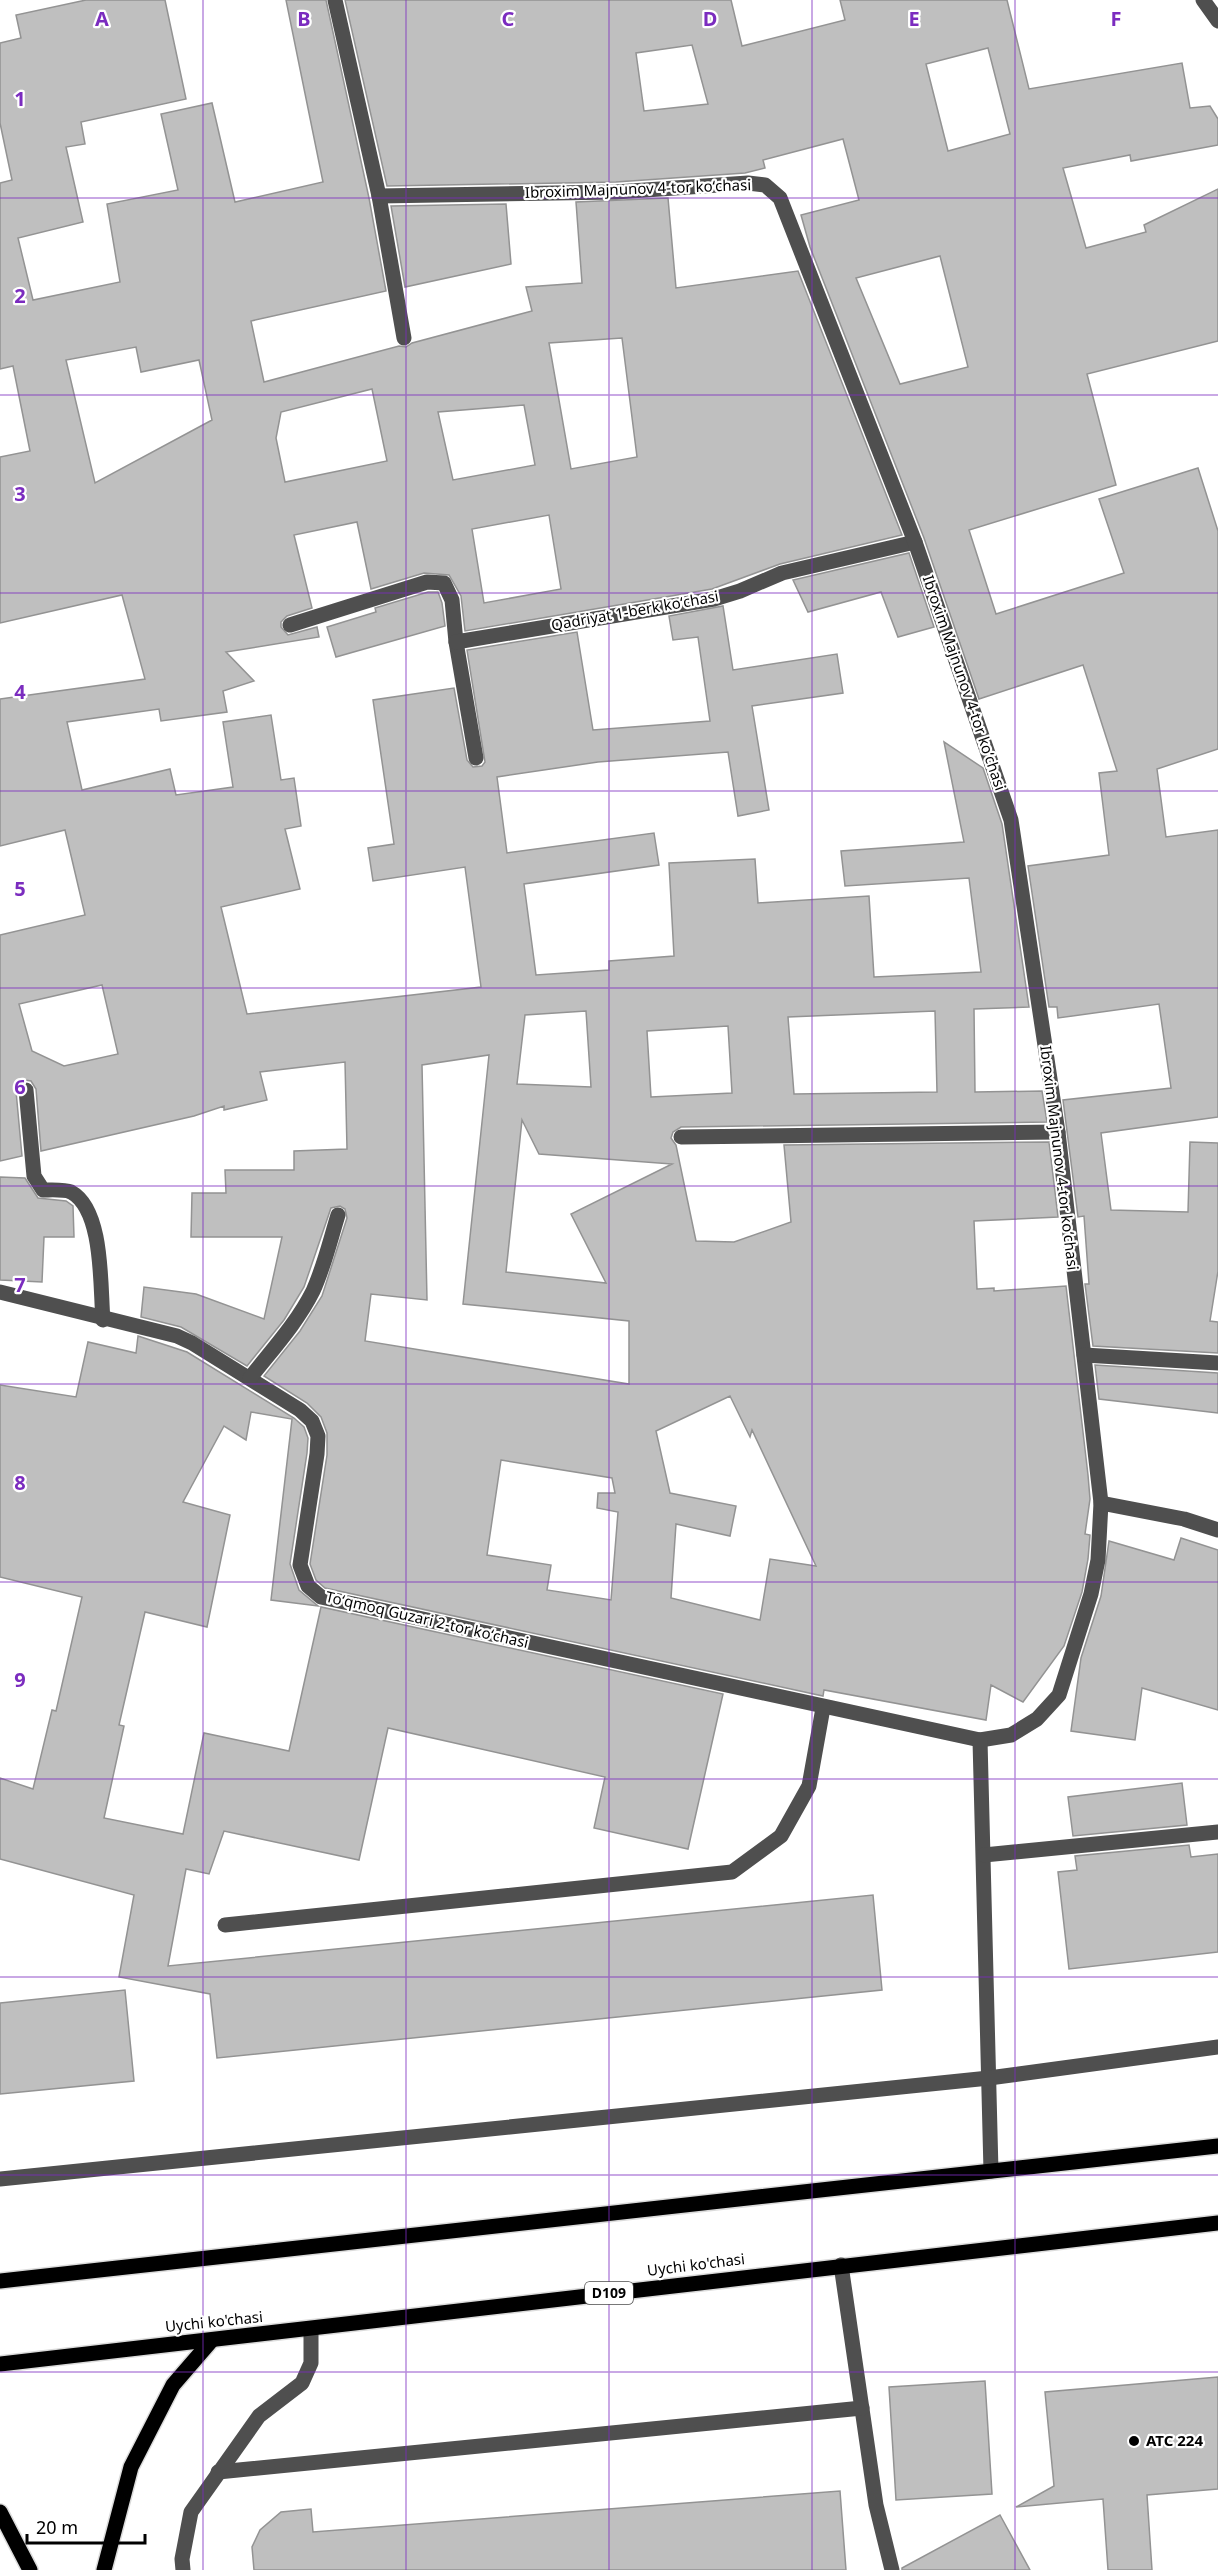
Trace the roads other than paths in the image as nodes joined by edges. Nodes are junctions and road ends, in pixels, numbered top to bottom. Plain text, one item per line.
1 (335, 0) edge
2 (1203, 0) edge
3 (1218, 21) edge
4 (379, 196) junction
5 (404, 338) dead end
6 (915, 542) junction
7 (290, 625) dead end
8 (456, 642) junction
9 (476, 759) dead end
10 (26, 1090) dead end
11 (1058, 1131) junction
12 (681, 1137) dead end
13 (338, 1215) dead end
14 (0, 1292) edge
15 (103, 1320) junction
16 (1084, 1355) junction
17 (1218, 1363) edge
18 (250, 1378) junction
19 (1101, 1503) junction
20 (1218, 1530) edge
21 (823, 1708) junction
22 (980, 1740) junction
23 (1218, 1832) edge
24 (984, 1856) junction
25 (225, 1924) dead end
26 (1218, 2047) edge
27 (989, 2078) junction
28 (1218, 2146) edge
29 (991, 2171) junction
30 (0, 2179) edge
31 (1218, 2223) edge
32 (841, 2265) junction
33 (0, 2281) edge
34 (310, 2329) junction
35 (211, 2341) junction
36 (0, 2364) edge
37 (862, 2408) junction
38 (219, 2472) junction
39 (0, 2512) edge
40 (30, 2570) edge
41 (104, 2570) edge
42 (183, 2570) edge
43 (892, 2570) edge

1 - 4 street
2 - 3 street
4 - 5 street
4 - 6 street, Ibroxim Majnunov 4-tor koʻchasi
6 - 8 street, Qadriyat 1-berk koʻchasi
6 - 11 street, Ibroxim Majnunov 4-tor koʻchasi
7 - 8 street
8 - 9 street
10 - 15 street
11 - 12 street
11 - 16 street, Ibroxim Majnunov 4-tor koʻchasi
13 - 18 street
14 - 15 street, Toʻqmoq Guzari 2-tor koʻchasi
15 - 18 street, Toʻqmoq Guzari 2-tor koʻchasi
16 - 17 street
16 - 19 street, Ibroxim Majnunov 4-tor koʻchasi
18 - 21 street, Toʻqmoq Guzari 2-tor koʻchasi
19 - 20 street
19 - 22 street, Ibroxim Majnunov 4-tor koʻchasi
21 - 22 street, Toʻqmoq Guzari 2-tor koʻchasi
21 - 25 street
22 - 24 street
23 - 24 street
24 - 27 street
26 - 27 street
27 - 29 street
27 - 30 street
28 - 29 main road
29 - 33 main road
31 - 32 main road, Uychi ko'chasi / D109
32 - 34 main road, Uychi ko'chasi / D109
32 - 37 street
34 - 35 main road, Uychi ko'chasi / D109
34 - 38 street
35 - 36 main road, Uychi ko'chasi / D109
35 - 41 main road
37 - 38 street
37 - 43 street
38 - 42 street
39 - 40 main road

